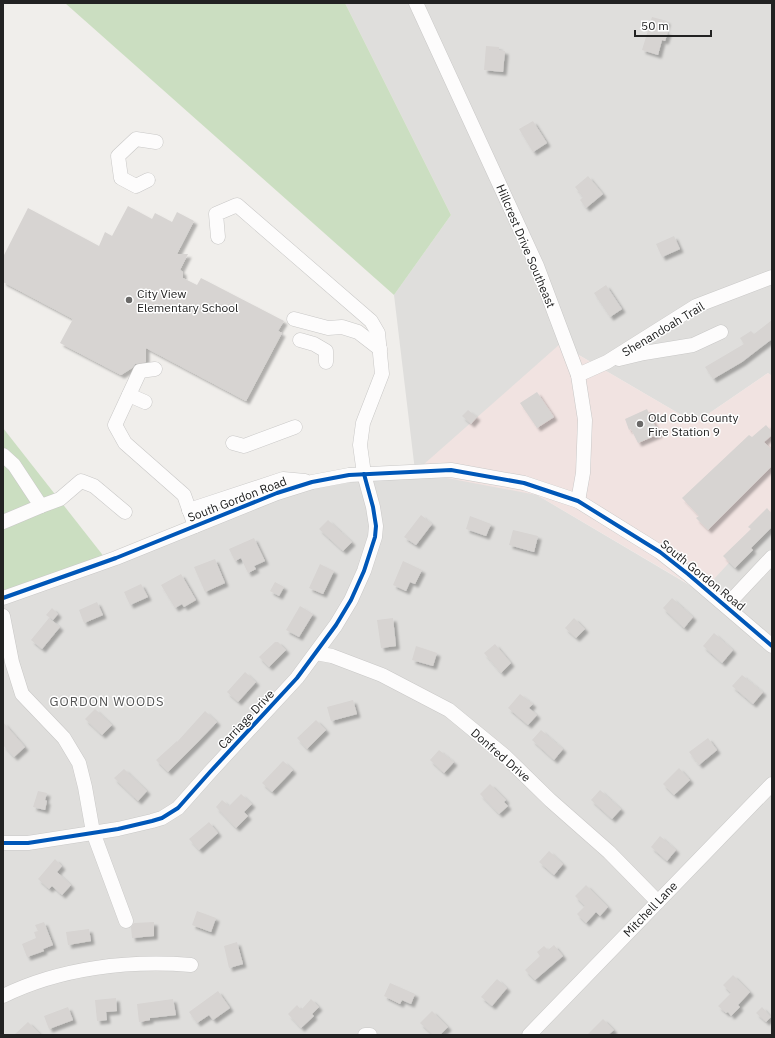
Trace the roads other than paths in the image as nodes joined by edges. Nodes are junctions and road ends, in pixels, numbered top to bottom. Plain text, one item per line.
1 (416, 3) edge
2 (156, 142) dead end
3 (148, 180) dead end
4 (218, 237) dead end
5 (772, 277) edge
6 (294, 319) dead end
7 (721, 332) dead end
8 (300, 340) dead end
9 (380, 348) junction
10 (326, 362) dead end
11 (607, 362) junction
12 (155, 369) dead end
13 (578, 375) junction
14 (129, 395) junction
15 (144, 402) dead end
16 (295, 427) dead end
17 (233, 443) dead end
18 (3, 455) edge
19 (364, 474) junction
20 (312, 482) junction
21 (578, 501) junction
22 (41, 506) junction
23 (189, 510) junction
24 (125, 512) dead end
25 (3, 522) edge
26 (195, 526) junction
27 (772, 557) edge
28 (3, 598) edge
29 (726, 606) junction
30 (3, 616) edge
31 (772, 646) edge
32 (316, 653) junction
33 (772, 784) edge
34 (93, 832) junction
35 (3, 842) edge
36 (658, 902) junction
37 (126, 921) dead end
38 (191, 965) dead end
39 (3, 996) edge
40 (365, 1035) edge
41 (370, 1035) edge
42 (529, 1035) edge

1 - 13 street, Hillcrest Drive Southeast
2 - 3 street
4 - 9 street, Carriage Drive
5 - 11 street, Shenandoah Trail
6 - 9 street
7 - 11 street
8 - 10 street
9 - 19 street, Carriage Drive
11 - 13 street, Shenandoah Trail
12 - 14 street
13 - 21 street, Hillcrest Drive Southeast
14 - 15 street
14 - 23 street
16 - 17 street
18 - 22 street
19 - 20 street, South Gordon Road
19 - 21 street, South Gordon Road
19 - 32 street, Carriage Drive
20 - 23 street
20 - 26 street, South Gordon Road
21 - 29 street, South Gordon Road
22 - 24 street
22 - 25 street
23 - 26 street
26 - 28 street, South Gordon Road
27 - 29 street
29 - 31 street, South Gordon Road
30 - 34 street
32 - 34 street, Carriage Drive
32 - 36 street, Donfred Drive
33 - 36 street, Mitchell Lane
34 - 35 street, Carriage Drive
34 - 37 street
36 - 42 street, Mitchell Lane
38 - 39 street
40 - 41 street

